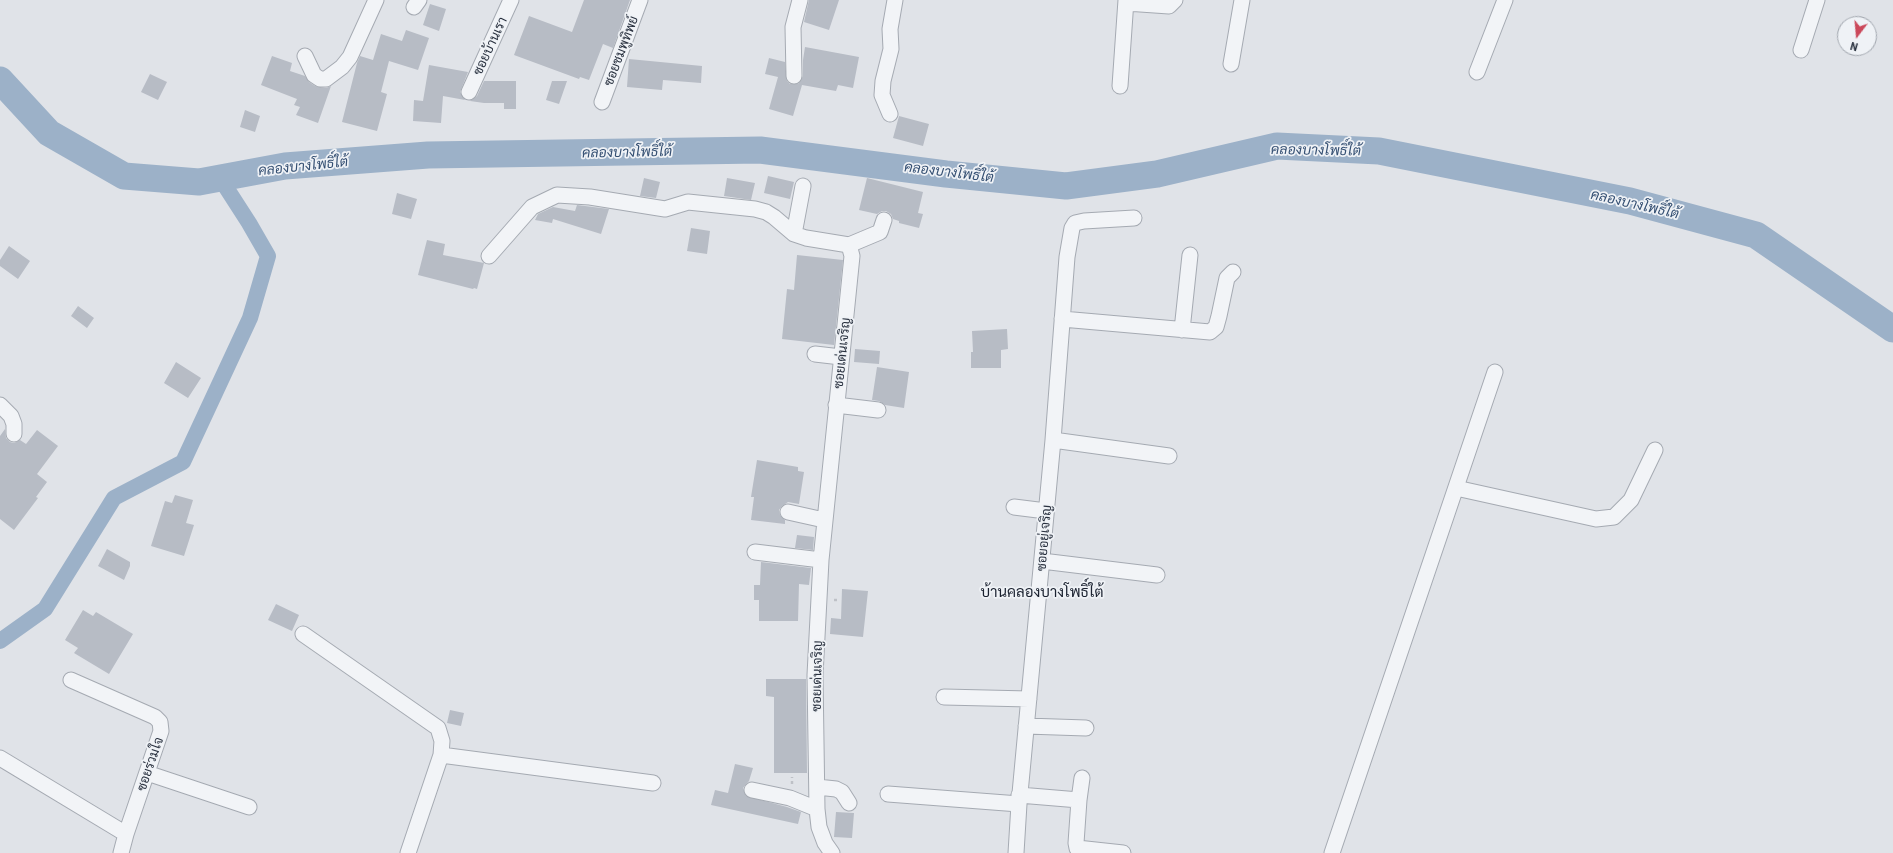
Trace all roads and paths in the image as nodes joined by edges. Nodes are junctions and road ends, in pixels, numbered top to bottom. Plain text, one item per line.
1 (376, 0) edge
2 (511, 0) edge
3 (640, 0) edge
4 (800, 0) edge
5 (895, 0) edge
6 (1175, 0) edge
7 (1242, 0) edge
8 (1505, 0) edge
9 (1817, 0) edge
10 (1126, 2) edge
11 (1801, 50) dead end
12 (305, 56) dead end
13 (1231, 64) dead end
14 (1477, 72) dead end
15 (794, 76) dead end
16 (1120, 86) dead end
17 (469, 92) dead end
18 (602, 102) dead end
19 (890, 114) dead end
20 (803, 186) dead end
21 (1134, 218) dead end
22 (884, 220) dead end
23 (794, 234) junction
24 (849, 245) junction
25 (1190, 255) dead end
26 (489, 256) dead end
27 (1233, 272) dead end
28 (1062, 319) junction
29 (1182, 330) junction
30 (815, 354) dead end
31 (841, 357) junction
32 (1495, 372) dead end
33 (0, 405) edge
34 (836, 405) junction
35 (878, 410) dead end
36 (14, 434) dead end
37 (1053, 440) junction
38 (1655, 450) dead end
39 (1168, 456) dead end
40 (1456, 488) junction
41 (1014, 508) dead end
42 (1046, 511) junction
43 (788, 512) dead end
44 (824, 520) junction
45 (755, 552) dead end
46 (821, 560) junction
47 (1042, 562) junction
48 (1157, 576) dead end
49 (303, 634) dead end
50 (71, 680) dead end
51 (944, 697) dead end
52 (1029, 699) junction
53 (1026, 726) junction
54 (1086, 728) dead end
55 (441, 755) junction
56 (0, 758) edge
57 (147, 773) junction
58 (1082, 778) dead end
59 (653, 783) dead end
60 (817, 787) junction
61 (752, 790) dead end
62 (888, 794) dead end
63 (1019, 800) junction
64 (1080, 800) junction
65 (849, 803) dead end
66 (248, 807) dead end
67 (817, 809) junction
68 (126, 834) junction
69 (121, 853) edge
70 (408, 853) edge
71 (832, 853) edge
72 (1016, 853) edge
73 (1124, 853) edge
74 (1332, 853) edge

1 - 12 street
2 - 17 street, ซอยบ้านเรา
3 - 18 street, ซอยชมพูทิพย์
4 - 15 street
5 - 19 street
6 - 10 street
7 - 13 street
8 - 14 street
9 - 11 street
10 - 16 street
20 - 23 street
21 - 28 street, ซอยอยู่เจริญ
22 - 24 street
23 - 24 street
23 - 26 street
24 - 31 street, ซอยเด่นเจริญ
25 - 29 street
27 - 29 street
28 - 29 street
28 - 37 street, ซอยอยู่เจริญ
30 - 31 street
31 - 34 street, ซอยเด่นเจริญ
32 - 40 street
33 - 36 street
34 - 35 street
34 - 44 street, ซอยเด่นเจริญ
37 - 39 street
37 - 42 street, ซอยอยู่เจริญ
38 - 40 street
40 - 74 street
41 - 42 street
42 - 47 street, ซอยอยู่เจริญ
43 - 44 street
44 - 46 street, ซอยเด่นเจริญ
45 - 46 street
46 - 60 street, ซอยเด่นเจริญ
47 - 48 street
47 - 52 street, ซอยอยู่เจริญ
49 - 55 street
50 - 57 street, ซอยร่วมใจ
51 - 52 street
52 - 53 street, ซอยอยู่เจริญ
53 - 54 street
53 - 63 street, ซอยอยู่เจริญ
55 - 59 street
55 - 70 street
56 - 68 street
57 - 66 street
57 - 68 street, ซอยร่วมใจ
58 - 64 street
60 - 65 street
60 - 67 street, ซอยเด่นเจริญ
61 - 67 street
62 - 63 street
63 - 64 street
63 - 72 street, ซอยอยู่เจริญ
64 - 73 street
67 - 71 street, ซอยเด่นเจริญ
68 - 69 street, ซอยร่วมใจ

